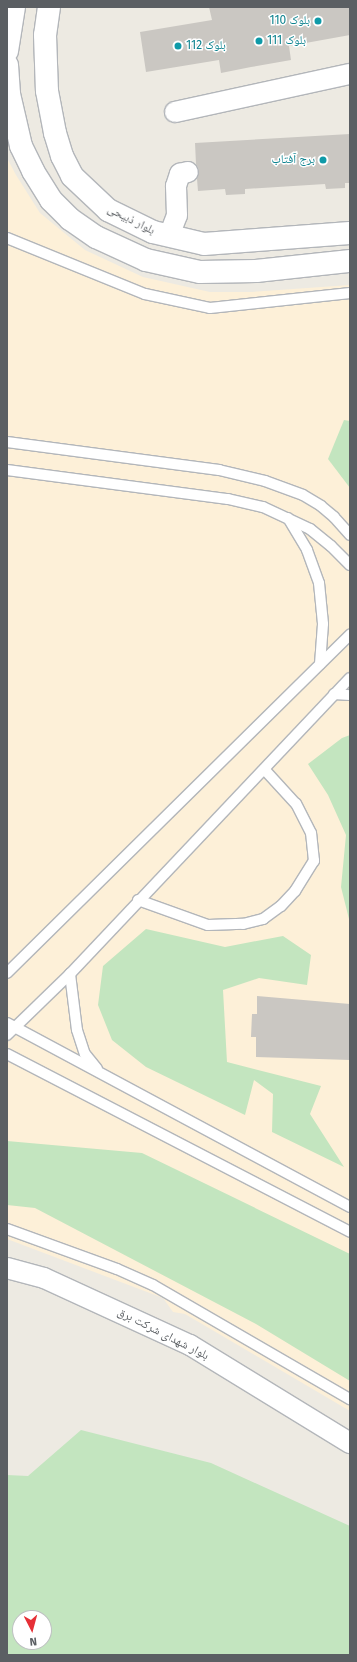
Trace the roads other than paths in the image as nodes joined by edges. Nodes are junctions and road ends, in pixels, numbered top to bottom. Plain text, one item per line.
1 (14, 7) edge
2 (49, 7) edge
3 (7, 51) edge
4 (7, 65) edge
5 (350, 74) edge
6 (175, 112) dead end
7 (188, 172) dead end
8 (350, 233) edge
9 (169, 236) junction
10 (7, 238) edge
11 (350, 260) edge
12 (350, 293) edge
13 (7, 442) edge
14 (7, 470) edge
15 (288, 518) junction
16 (350, 535) edge
17 (350, 565) edge
18 (350, 635) edge
19 (320, 664) junction
20 (350, 678) edge
21 (334, 694) junction
22 (350, 695) edge
23 (264, 769) junction
24 (138, 900) junction
25 (7, 973) edge
26 (70, 974) junction
27 (11, 1025) edge
28 (7, 1035) edge
29 (7, 1054) edge
30 (100, 1072) junction
31 (350, 1207) edge
32 (7, 1229) edge
33 (350, 1232) edge
34 (7, 1268) edge
35 (350, 1399) edge
36 (350, 1443) edge

1 - 3 main road
2 - 9 main road, بلوار ذبیحی
4 - 11 main road
5 - 6 street
7 - 9 street
8 - 9 main road, بلوار ذبیحی
10 - 12 lane
13 - 16 lane
14 - 15 lane
15 - 17 lane
15 - 19 lane
18 - 19 lane
19 - 25 lane
20 - 21 lane
21 - 22 lane
21 - 23 lane
23 - 24 lane
23 - 24 lane
24 - 26 lane
26 - 27 lane
26 - 30 lane
27 - 28 lane
27 - 30 lane
29 - 33 lane
30 - 31 lane
32 - 35 lane
34 - 36 street, بلوار شهدای شرکت برق

